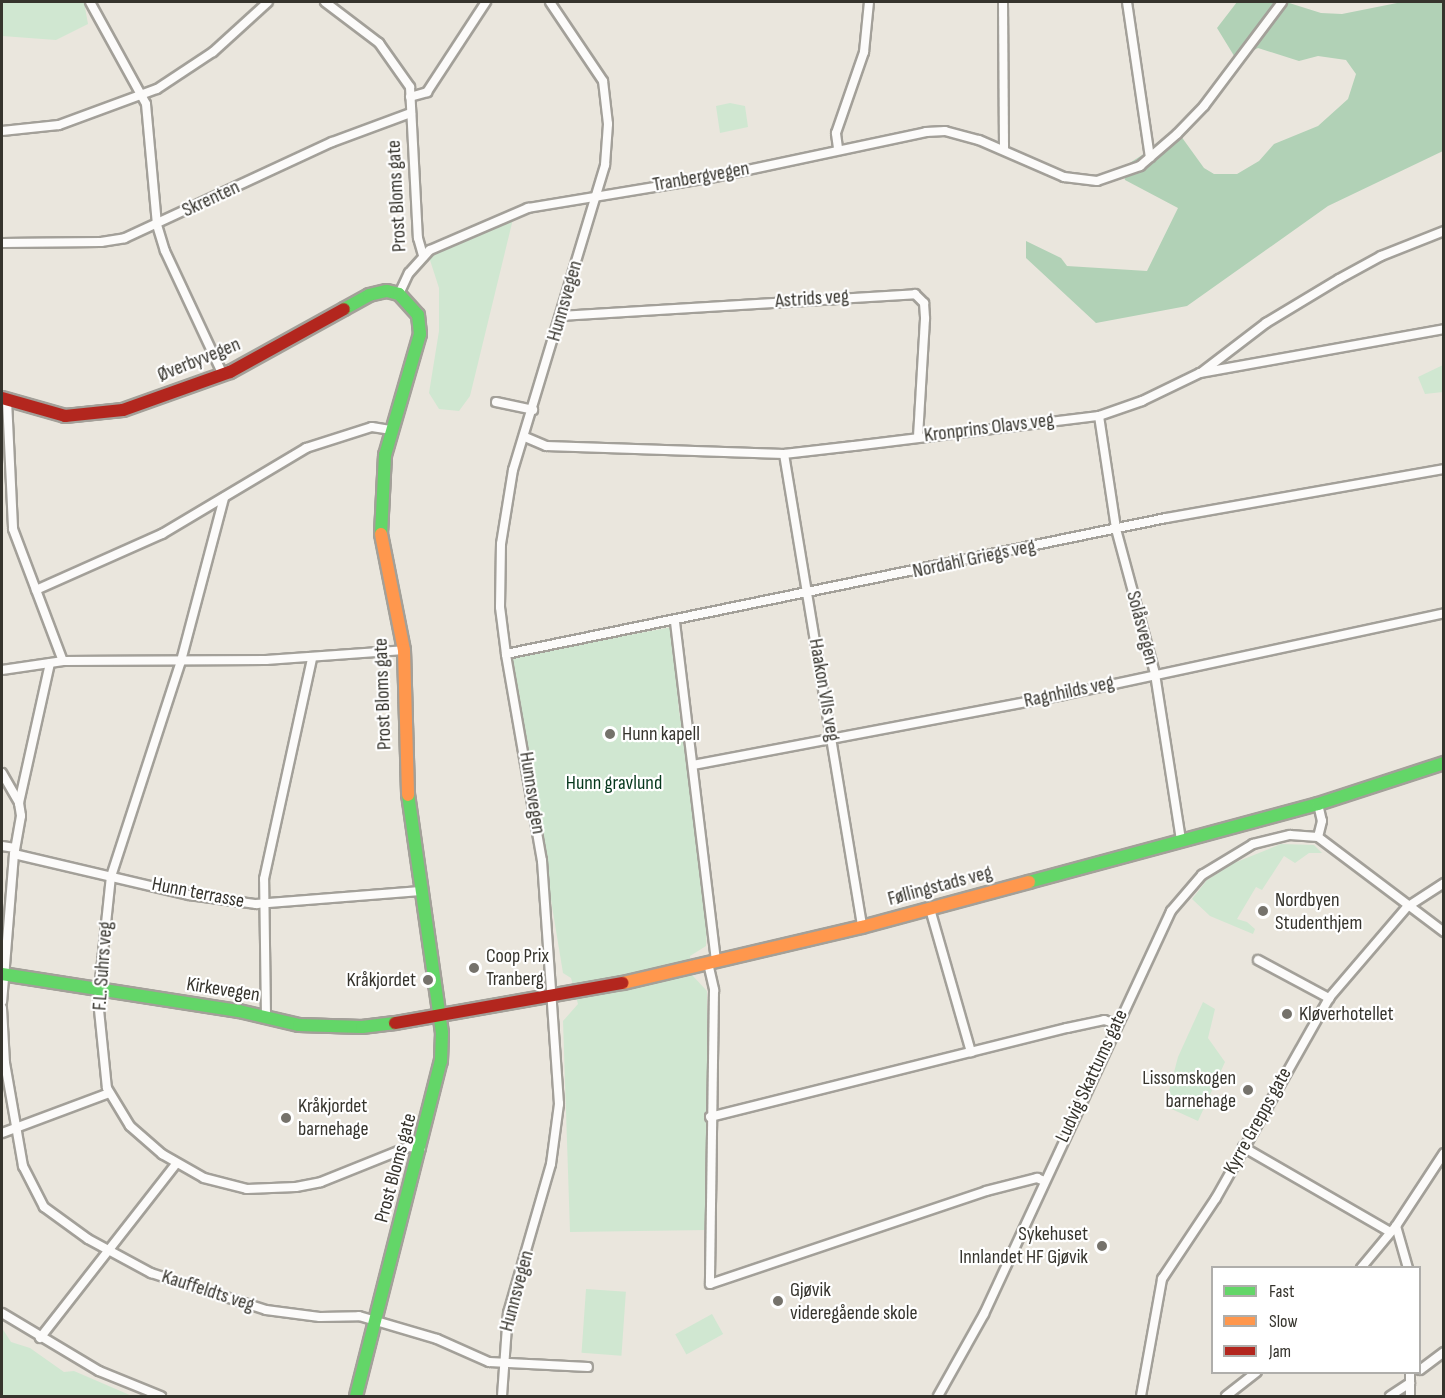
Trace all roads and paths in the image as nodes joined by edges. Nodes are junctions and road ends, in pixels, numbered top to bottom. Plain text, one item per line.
1 (90, 2) edge
2 (268, 2) edge
3 (325, 2) edge
4 (486, 2) edge
5 (553, 2) edge
6 (869, 2) edge
7 (1003, 2) edge
8 (1127, 2) edge
9 (1282, 2) edge
10 (142, 94) junction
11 (410, 97) junction
12 (411, 113) junction
13 (2, 131) edge
14 (838, 148) junction
15 (1004, 149) junction
16 (1150, 157) junction
17 (595, 198) junction
18 (157, 225) junction
19 (1443, 231) edge
20 (2, 243) edge
21 (423, 256) junction
22 (399, 294) junction
23 (560, 316) junction
24 (1443, 328) edge
25 (1200, 373) junction
26 (223, 375) junction
27 (4, 399) edge
28 (496, 402) dead end
29 (533, 410) junction
30 (1099, 416) junction
31 (392, 430) junction
32 (525, 437) junction
33 (918, 438) junction
34 (5, 447) edge
35 (784, 454) junction
36 (1443, 469) edge
37 (224, 498) junction
38 (6, 508) edge
39 (1116, 529) junction
40 (36, 590) junction
41 (807, 594) junction
42 (1443, 613) edge
43 (675, 622) junction
44 (404, 650) junction
45 (506, 654) junction
46 (312, 658) junction
47 (63, 661) junction
48 (181, 662) junction
49 (50, 663) junction
50 (2, 670) edge
51 (1155, 674) junction
52 (832, 736) junction
53 (1443, 763) edge
54 (693, 765) junction
55 (2, 773) edge
56 (19, 803) junction
57 (1318, 804) junction
58 (1318, 837) junction
59 (1181, 840) junction
60 (2, 846) edge
61 (15, 851) junction
62 (111, 876) junction
63 (1443, 883) edge
64 (420, 891) junction
65 (265, 904) junction
66 (1407, 907) junction
67 (930, 909) junction
68 (862, 927) junction
69 (1443, 932) edge
70 (1258, 960) dead end
71 (712, 962) junction
72 (2, 974) edge
73 (99, 990) junction
74 (553, 997) junction
75 (1329, 998) junction
76 (2, 1002) edge
77 (2, 1008) edge
78 (266, 1016) junction
79 (439, 1017) junction
80 (1117, 1024) junction
81 (971, 1052) junction
82 (109, 1092) junction
83 (710, 1116) junction
84 (17, 1127) junction
85 (2, 1133) edge
86 (1243, 1147) junction
87 (421, 1148) junction
88 (1443, 1153) edge
89 (176, 1164) junction
90 (1044, 1181) junction
91 (1393, 1229) junction
92 (107, 1250) junction
93 (1363, 1266) edge
94 (1407, 1266) edge
95 (2, 1313) edge
96 (376, 1320) junction
97 (40, 1338) junction
98 (1443, 1352) edge
99 (503, 1361) junction
100 (588, 1367) dead end
101 (1421, 1368) edge
102 (1254, 1374) edge
103 (1411, 1376) edge
104 (161, 1396) edge
105 (356, 1396) edge
106 (502, 1396) edge
107 (938, 1396) edge
108 (1141, 1396) edge
109 (1226, 1396) edge
110 (1390, 1396) edge
111 (1410, 1396) edge

1 - 10 street
2 - 10 street
3 - 11 street, Prost Bloms gate
4 - 11 street
5 - 17 street, Hunnsvegen
6 - 14 street
7 - 15 street
8 - 16 street
9 - 16 street, Tranbergvegen
10 - 13 street
10 - 18 street
11 - 12 street, Prost Bloms gate
12 - 18 street, Skrenten
12 - 21 street, Prost Bloms gate
14 - 15 street, Tranbergvegen
14 - 17 street, Tranbergvegen
15 - 16 street, Tranbergvegen
17 - 21 street, Tranbergvegen
17 - 23 street, Hunnsvegen
18 - 20 street, Skrenten
18 - 26 street
19 - 25 street
21 - 22 street, Prost Bloms gate
22 - 26 main road, Øverbyvegen
22 - 31 main road, Prost Bloms gate
23 - 29 street, Hunnsvegen
23 - 33 street, Astrids veg
24 - 25 street, Kronprins Olavs veg
25 - 30 street, Kronprins Olavs veg
26 - 27 main road, Øverbyvegen
27 - 34 street
28 - 29 street
29 - 32 street, Hunnsvegen
30 - 33 street, Kronprins Olavs veg
30 - 39 street, Solåsvegen
31 - 37 street
31 - 44 main road, Prost Bloms gate
32 - 35 street, Kronprins Olavs veg
32 - 45 street, Hunnsvegen
33 - 35 street, Kronprins Olavs veg
34 - 38 street
35 - 41 street, Haakon VIIs veg
36 - 39 street, Nordahl Griegs veg
37 - 40 street
37 - 48 street, F.L. Suhrs veg
38 - 40 street
39 - 41 street, Nordahl Griegs veg
39 - 51 street, Solåsvegen
40 - 47 street
41 - 43 street, Nordahl Griegs veg
41 - 52 street, Haakon VIIs veg
42 - 51 street, Ragnhilds veg
43 - 45 street, Nordahl Griegs veg
43 - 54 street
44 - 46 street
44 - 64 main road, Prost Bloms gate
45 - 74 street, Hunnsvegen
46 - 48 street
46 - 65 street
47 - 48 street
47 - 49 street
48 - 62 street, F.L. Suhrs veg
49 - 50 street
49 - 56 street
51 - 52 street, Ragnhilds veg
51 - 59 street, Solåsvegen
52 - 54 street, Ragnhilds veg
52 - 68 street, Haakon VIIs veg
53 - 57 main road, Føllingstads veg
54 - 71 street
55 - 56 street
56 - 61 street
57 - 58 street
57 - 59 main road, Føllingstads veg
58 - 66 street
58 - 80 street, Ludvig Skattums gate
59 - 67 main road, Føllingstads veg
60 - 61 street, Hunn terrasse
61 - 62 street, Hunn terrasse
61 - 72 street
62 - 65 street, Hunn terrasse
62 - 73 street, F.L. Suhrs veg
63 - 66 street, Kyrre Grepps gate
64 - 65 street, Hunn terrasse
64 - 79 main road, Prost Bloms gate
65 - 78 street
66 - 69 street
66 - 75 street, Kyrre Grepps gate
67 - 68 main road, Føllingstads veg
67 - 81 street
68 - 71 main road, Føllingstads veg
70 - 75 street
71 - 74 main road, Føllingstads veg
71 - 83 street
72 - 73 main road, Kirkevegen
72 - 76 street
73 - 78 main road, Kirkevegen
73 - 82 street, F.L. Suhrs veg
74 - 79 main road, Føllingstads veg
74 - 99 street, Hunnsvegen
75 - 86 street, Kyrre Grepps gate
77 - 84 street, Kauffeldts veg
78 - 79 main road, Kirkevegen
79 - 87 main road, Prost Bloms gate
80 - 81 street
80 - 90 street, Ludvig Skattums gate
81 - 83 street
82 - 84 street
82 - 89 street, F.L. Suhrs veg
83 - 90 street
84 - 85 street
84 - 92 street, Kauffeldts veg
86 - 91 street
86 - 108 street, Kyrre Grepps gate
87 - 89 street, F.L. Suhrs veg
87 - 96 main road, Prost Bloms gate
88 - 91 street
89 - 92 street
90 - 107 street, Ludvig Skattums gate
91 - 93 street
91 - 94 street
92 - 96 street, Kauffeldts veg
92 - 97 street
95 - 97 street
96 - 99 street, Kauffeldts veg
96 - 105 main road, Prost Bloms gate
97 - 104 street
98 - 101 street
99 - 100 street, Kauffeldts veg
99 - 106 street, Hunnsvegen
102 - 109 street
103 - 110 street
103 - 111 street

